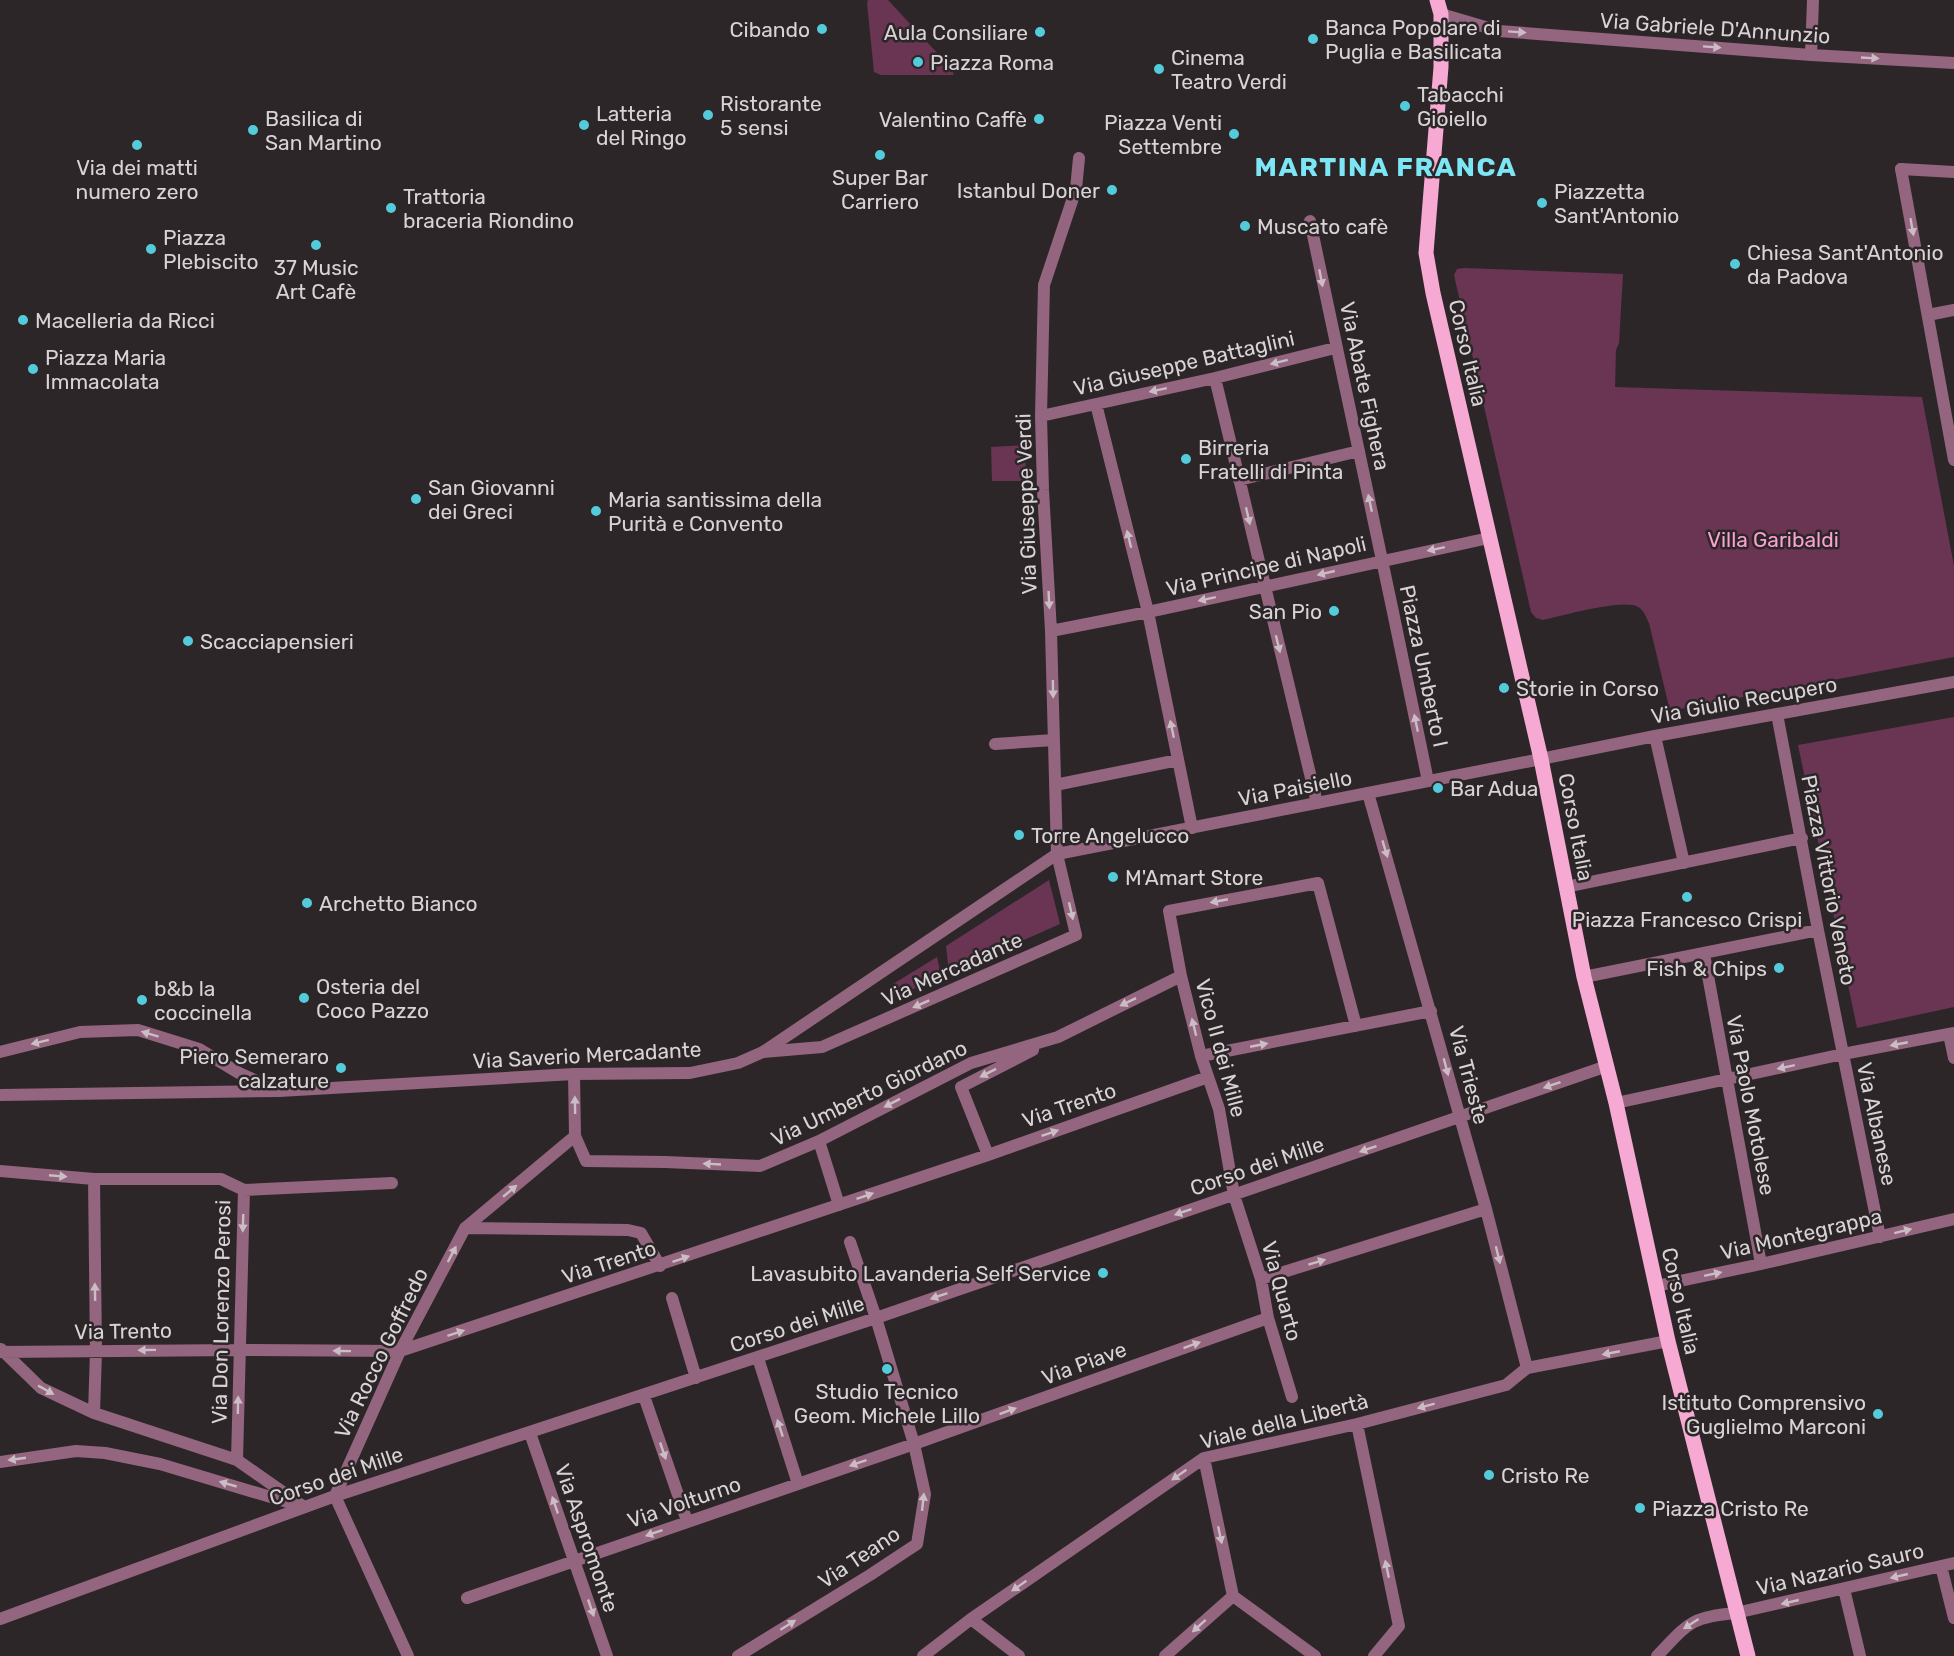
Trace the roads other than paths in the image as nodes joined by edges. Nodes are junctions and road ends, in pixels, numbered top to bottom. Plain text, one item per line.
1 (1813, 0) edge
2 (1439, 7) edge
3 (1811, 55) junction
4 (1954, 63) edge
5 (1079, 158) dead end
6 (1954, 172) edge
7 (1310, 221) dead end
8 (1954, 310) edge
9 (1928, 315) junction
10 (1335, 348) junction
11 (1215, 378) junction
12 (1096, 404) junction
13 (1041, 416) junction
14 (1951, 432) edge
15 (1359, 451) junction
16 (1954, 460) edge
17 (1239, 480) junction
18 (1489, 537) junction
19 (1383, 560) junction
20 (1265, 587) junction
21 (1148, 612) junction
22 (1051, 631) junction
23 (1954, 682) edge
24 (1778, 714) junction
25 (1656, 736) junction
26 (1054, 740) junction
27 (995, 744) dead end
28 (1541, 759) junction
29 (1178, 760) junction
30 (1428, 781) junction
31 (1055, 785) junction
32 (1368, 793) junction
33 (1317, 803) junction
34 (1192, 828) junction
35 (1802, 838) junction
36 (1057, 854) junction
37 (1684, 862) junction
38 (1566, 887) junction
39 (1818, 930) junction
40 (1704, 954) junction
41 (1181, 976) junction
42 (1584, 977) junction
43 (1431, 1011) junction
44 (1356, 1026) junction
45 (1952, 1033) edge
46 (1059, 1037) junction
47 (0, 1052) edge
48 (763, 1052) junction
49 (1843, 1054) junction
50 (1201, 1056) junction
51 (1954, 1058) edge
52 (1607, 1066) junction
53 (574, 1074) junction
54 (1208, 1077) junction
55 (1726, 1080) junction
56 (279, 1091) junction
57 (0, 1095) edge
58 (1616, 1103) junction
59 (1459, 1117) junction
60 (575, 1136) junction
61 (819, 1141) junction
62 (988, 1155) junction
63 (0, 1171) edge
64 (94, 1179) junction
65 (392, 1183) dead end
66 (244, 1190) junction
67 (1234, 1195) junction
68 (839, 1205) junction
69 (1486, 1209) junction
70 (1954, 1219) edge
71 (465, 1228) junction
72 (1880, 1237) junction
73 (850, 1242) dead end
74 (1761, 1264) junction
75 (660, 1266) junction
76 (1261, 1279) junction
77 (1656, 1286) junction
78 (672, 1298) dead end
79 (876, 1318) junction
80 (1268, 1318) junction
81 (1668, 1341) junction
82 (239, 1350) junction
83 (1, 1351) edge
84 (96, 1351) junction
85 (400, 1351) junction
86 (758, 1358) junction
87 (1527, 1368) junction
88 (696, 1378) junction
89 (644, 1396) junction
90 (1292, 1397) dead end
91 (94, 1413) junction
92 (1357, 1424) junction
93 (530, 1433) junction
94 (914, 1444) junction
95 (1204, 1458) junction
96 (237, 1460) junction
97 (0, 1462) edge
98 (798, 1484) junction
99 (335, 1496) junction
100 (304, 1507) junction
101 (687, 1521) junction
102 (574, 1560) junction
103 (1954, 1563) edge
104 (1941, 1566) junction
105 (1844, 1589) junction
106 (1233, 1596) junction
107 (467, 1598) dead end
108 (1736, 1613) junction
109 (1954, 1618) edge
110 (0, 1619) edge
111 (971, 1619) junction
112 (408, 1656) edge
113 (608, 1656) edge
114 (738, 1656) edge
115 (922, 1656) edge
116 (1019, 1656) edge
117 (1165, 1656) edge
118 (1315, 1656) edge
119 (1374, 1656) edge
120 (1657, 1656) edge
121 (1748, 1656) edge
122 (1860, 1656) edge

1 - 3 street
2 -> 3 street, Via Gabriele D'Annunzio
2 - 18 main road, Corso Italia
3 -> 4 street, Via Gabriele D'Annunzio
5 - 13 street, Via Giuseppe Verdi
6 -> 9 street
7 -> 10 street, Via Abate Fighera
8 - 9 street
9 - 14 street
10 -> 11 street, Via Giuseppe Battaglini
10 - 15 street, Via Abate Fighera
11 -> 12 street, Via Giuseppe Battaglini
11 - 17 street
12 - 13 street, Via Giuseppe Battaglini
21 -> 12 street
13 -> 22 street, Via Giuseppe Verdi
14 - 16 street
15 - 17 street
19 -> 15 street, Via Abate Fighera
17 -> 20 street
18 -> 19 street, Via Principe di Napoli
18 - 28 main road, Corso Italia
19 -> 20 street, Via Principe di Napoli
30 -> 19 street, Piazza Umberto I
20 -> 21 street, Via Principe di Napoli
20 -> 33 street
21 - 22 street, Via Principe di Napoli
29 -> 21 street
22 -> 26 street, Via Giuseppe Verdi
23 - 24 street, Via Giulio Recupero
24 - 25 street, Via Giulio Recupero
24 - 35 street, Piazza Vittorio Veneto
25 - 28 street, Via Giulio Recupero
25 - 37 street
26 - 27 street
26 - 31 street, Via Giuseppe Verdi
28 - 30 street, Via Paisiello
28 - 38 main road, Corso Italia
29 - 31 street
29 - 34 street
30 - 32 street, Via Paisiello
31 - 36 street, Via Giuseppe Verdi
32 - 33 street, Via Paisiello
32 -> 43 street, Via Trieste
33 - 34 street, Via Paisiello
34 - 36 street, Via Paisiello
35 - 37 street
35 - 39 street, Piazza Vittorio Veneto
36 - 48 street, Via Saverio Mercadante
36 -> 48 street, Via Mercadante
37 - 38 street
38 - 42 main road, Corso Italia
39 - 40 street
39 - 49 street, Piazza Vittorio Veneto
40 - 42 street
40 - 55 street, Via Paolo Motolese
44 -> 41 street, Vico II dei Mille
41 -> 46 street, Via Umberto Giordano
50 -> 41 street, Vico II dei Mille
42 - 52 main road, Corso Italia
43 - 44 street
43 -> 59 street, Via Trieste
50 -> 44 street
45 -> 49 street
45 - 51 street
46 -> 61 street, Via Umberto Giordano
46 -> 62 street
56 -> 47 street
48 - 53 street, Via Saverio Mercadante
49 -> 55 street
49 - 72 street, Via Albanese
50 - 54 street, Vico II dei Mille
52 - 58 main road, Corso Italia
52 -> 59 street, Corso dei Mille
53 - 56 street, Via Saverio Mercadante
60 -> 53 street
62 -> 54 street, Via Trento
54 - 67 street, Vico II dei Mille
55 - 58 street
55 - 74 street, Via Paolo Motolese
56 - 57 street, Via Saverio Mercadante
58 - 77 main road, Corso Italia
59 -> 67 street, Corso dei Mille
59 - 69 street, Via Trieste
61 -> 60 street, Via Umberto Giordano
71 -> 60 street, Via Rocco Goffredo
61 - 68 street
68 -> 62 street, Via Trento
63 -> 64 street
64 - 66 street, Via Don Lorenzo Perosi
84 -> 64 street
65 - 66 street
66 -> 82 street, Via Don Lorenzo Perosi
67 - 76 street, Via Quarto
67 -> 79 street, Corso dei Mille
75 -> 68 street, Via Trento
76 -> 69 street
69 -> 87 street, Via Trieste
72 -> 70 street, Via Montegrappa
71 - 75 street
85 -> 71 street, Via Rocco Goffredo
72 - 74 street, Via Montegrappa
73 - 79 street, Via Teano
77 -> 74 street, Via Montegrappa
85 -> 75 street, Via Trento
76 - 80 street, Via Quarto
77 - 81 main road, Corso Italia
78 - 88 street
79 - 86 street, Corso dei Mille
79 - 94 street, Via Teano
80 - 90 street, Via Quarto
94 -> 80 street, Via Piave
81 -> 87 street, Viale della Libertà
81 - 108 main road, Corso Italia
82 -> 84 street, Via Trento
85 -> 82 street, Via Trento
96 -> 82 street, Via Don Lorenzo Perosi
83 - 84 street, Via Trento
83 -> 91 street
84 - 91 street
85 - 99 street, Via Rocco Goffredo
86 - 88 street, Corso dei Mille
98 -> 86 street
87 -> 92 street, Viale della Libertà
88 - 89 street, Corso dei Mille
89 - 93 street, Corso dei Mille
89 -> 101 street
91 - 96 street
92 - 95 street, Viale della Libertà
119 -> 92 street
93 - 99 street, Corso dei Mille
102 -> 93 street, Via Aspromonte
94 -> 98 street, Via Volturno
114 -> 94 street, Via Teano
95 -> 106 street
95 -> 111 street, Viale della Libertà
96 - 100 street
100 -> 97 street
98 - 101 street, Via Volturno
99 - 100 street, Corso dei Mille
99 - 112 street
100 - 110 street, Corso dei Mille
101 -> 102 street, Via Volturno
102 - 107 street, Via Volturno
102 -> 113 street, Via Aspromonte
103 - 104 street, Via Nazario Sauro
104 -> 105 street, Via Nazario Sauro
104 - 109 street
105 -> 108 street, Via Nazario Sauro
105 - 122 street
106 -> 117 street
106 - 118 street
108 -> 120 street, Via Nazario Sauro
108 - 121 main road, Corso Italia
111 - 115 street, Viale della Libertà
111 - 116 street

